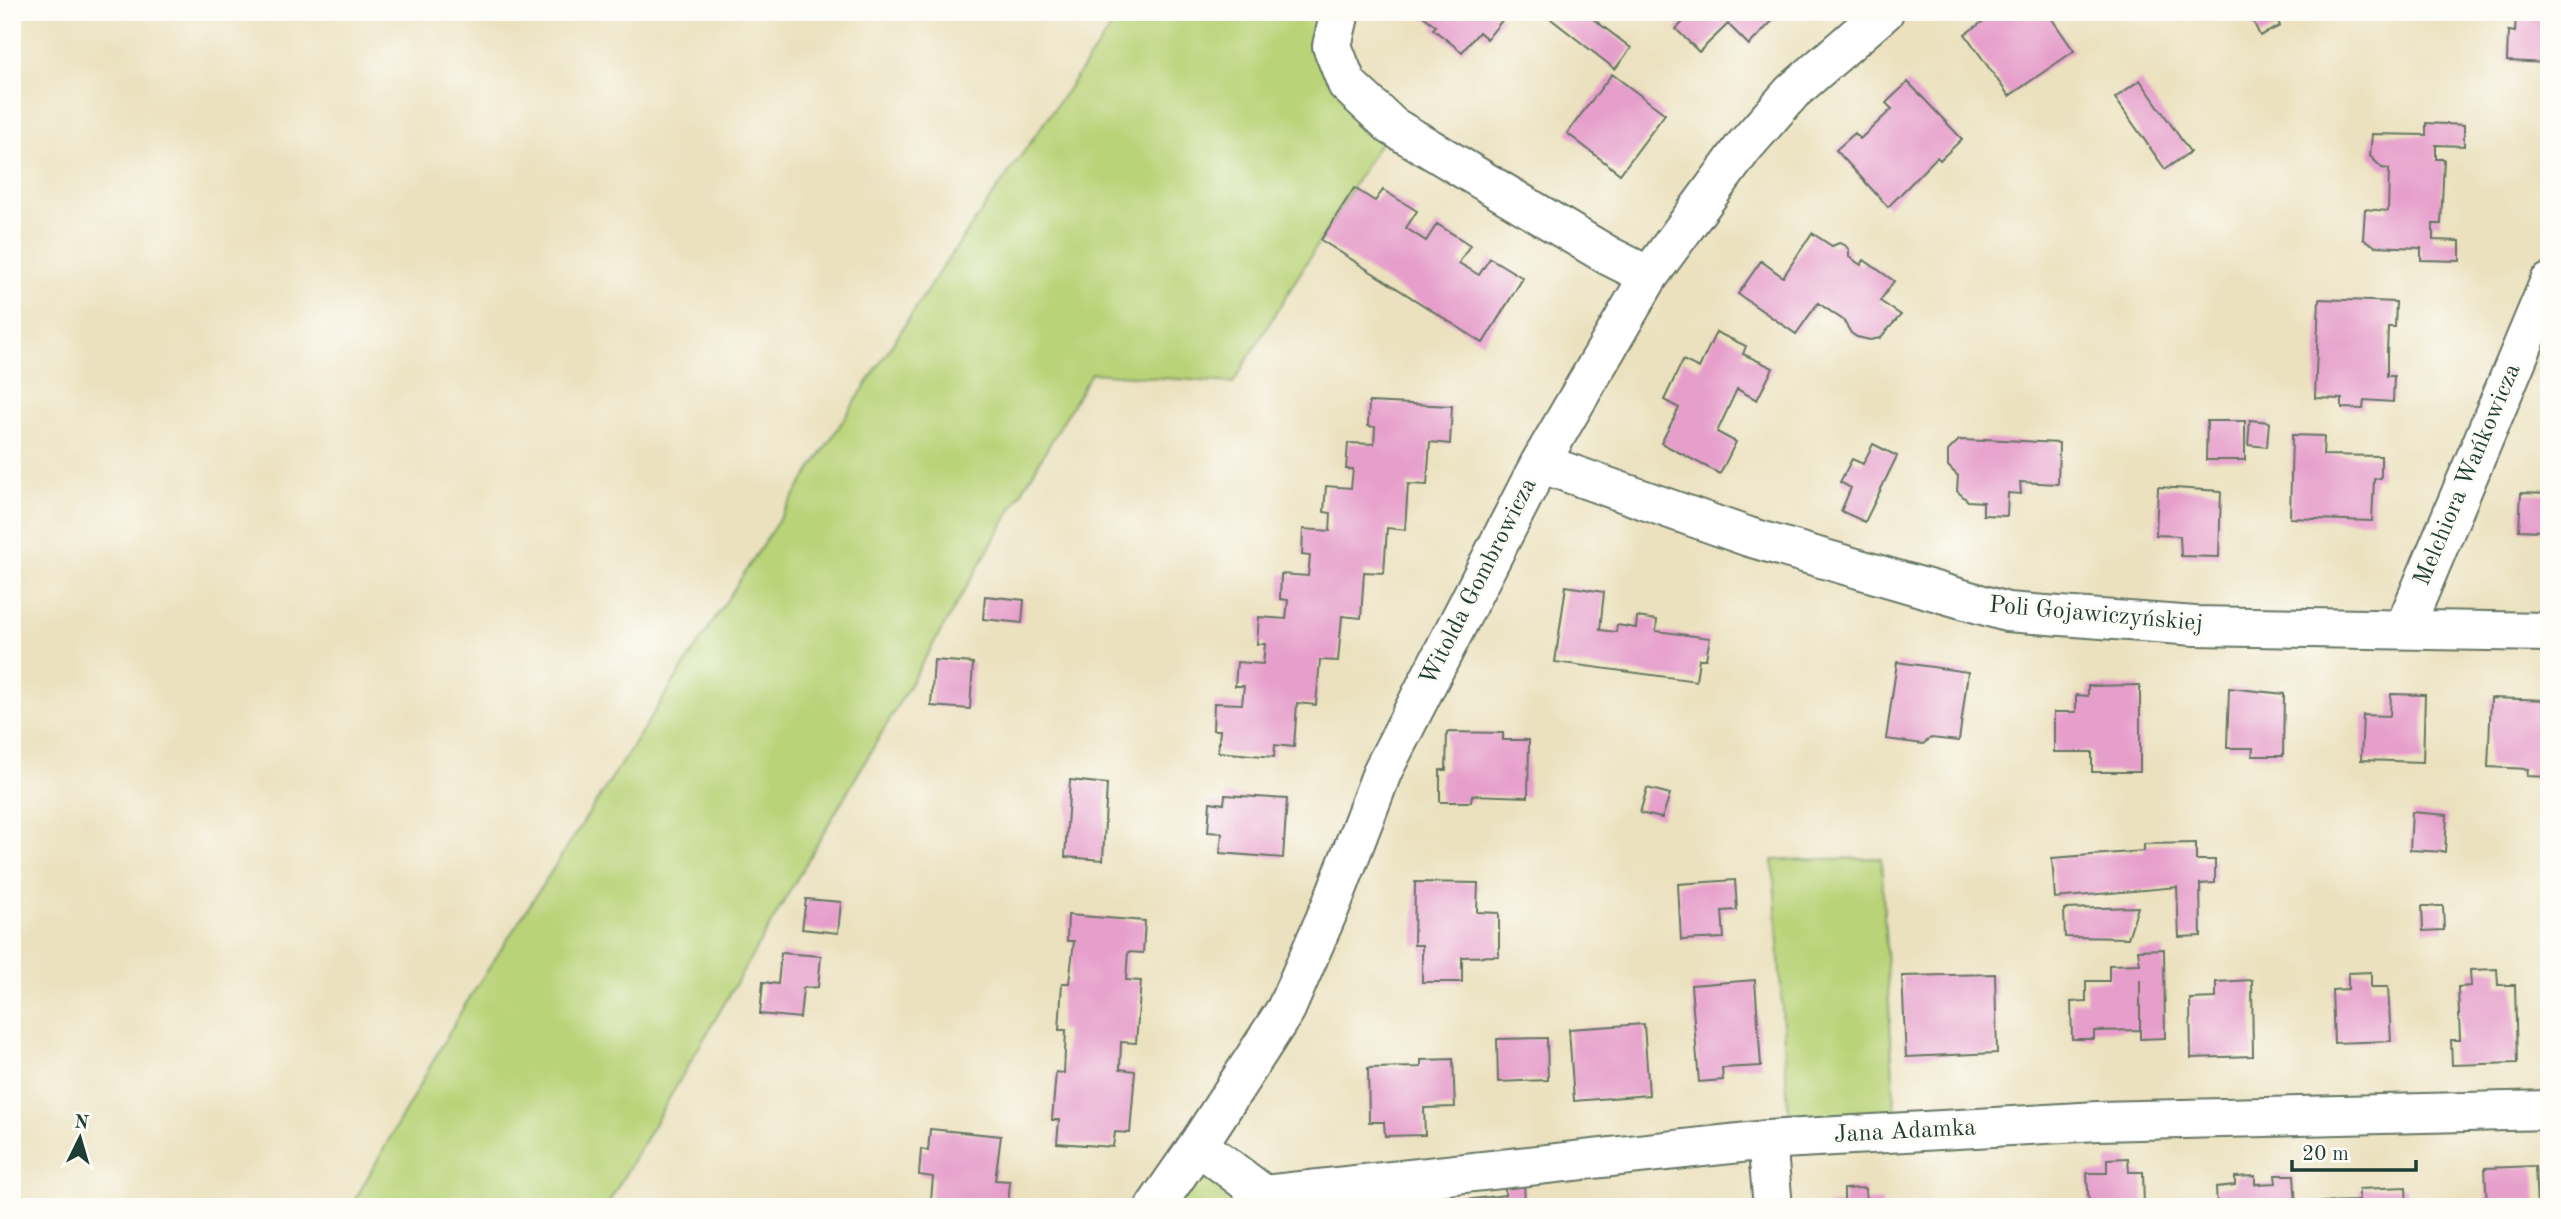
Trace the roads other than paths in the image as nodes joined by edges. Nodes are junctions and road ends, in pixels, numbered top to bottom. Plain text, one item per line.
1 (1340, 12) edge
2 (1884, 12) edge
3 (1649, 276) junction
4 (2549, 283) edge
5 (1540, 463) junction
6 (2404, 629) junction
7 (2549, 632) edge
8 (2549, 1110) edge
9 (1767, 1140) junction
10 (1198, 1145) junction
11 (1264, 1201) edge
12 (1155, 1207) edge
13 (1773, 1207) edge

1 - 3 street
2 - 3 street, Witolda Gombrowicza
3 - 5 street, Witolda Gombrowicza
4 - 6 street, Melchiora Wańkowicza
5 - 6 street, Poli Gojawiczyńskiej
5 - 10 street, Witolda Gombrowicza
6 - 7 street, Poli Gojawiczyńskiej
8 - 9 street, Jana Adamka
9 - 11 street, Jana Adamka
9 - 13 street
10 - 11 street
10 - 12 street, Witolda Gombrowicza

